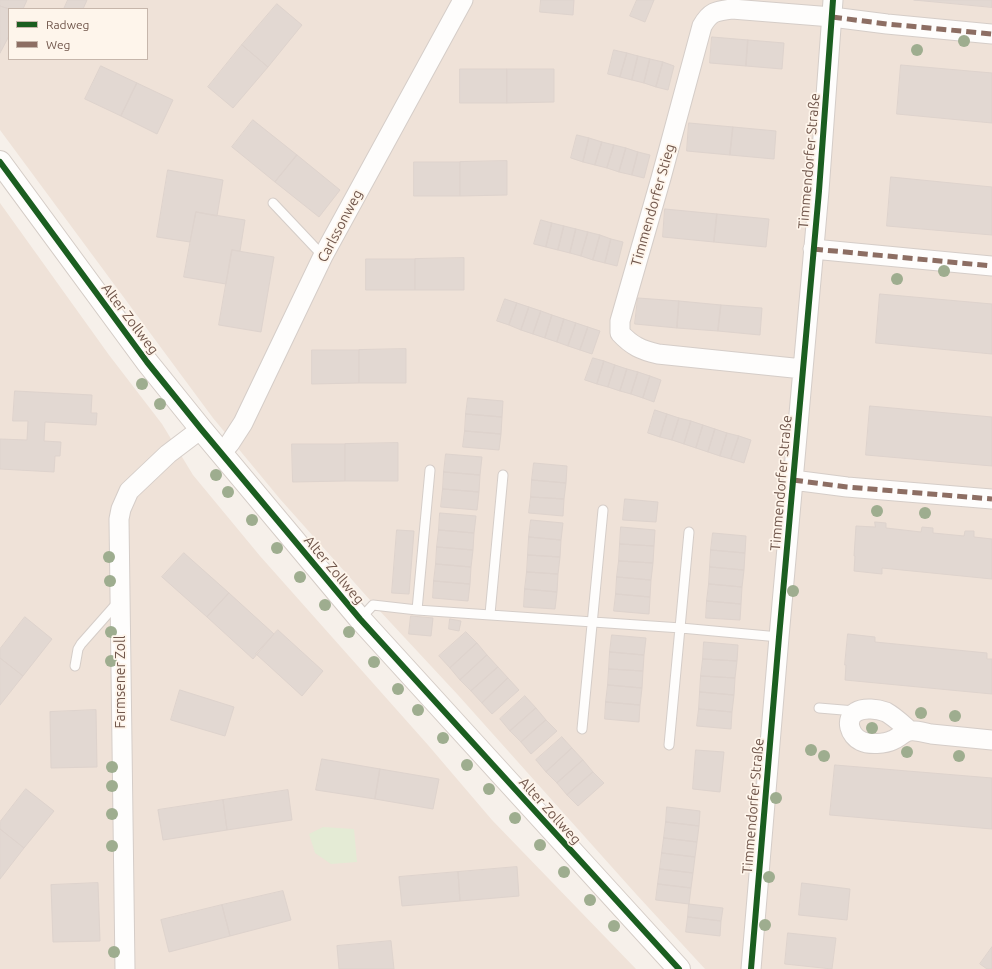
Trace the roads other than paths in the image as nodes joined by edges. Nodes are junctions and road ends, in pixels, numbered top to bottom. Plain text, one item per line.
1 (463, 0) edge
2 (833, 8) edge
3 (992, 34) edge
4 (0, 162) edge
5 (273, 203) dead end
6 (813, 249) junction
7 (323, 256) junction
8 (992, 266) edge
9 (803, 369) junction
10 (201, 429) junction
11 (221, 454) junction
12 (430, 470) dead end
13 (502, 475) dead end
14 (793, 480) junction
15 (992, 499) edge
16 (603, 510) dead end
17 (689, 532) dead end
18 (120, 600) junction
19 (417, 610) junction
20 (490, 614) junction
21 (360, 619) junction
22 (592, 622) junction
23 (680, 628) junction
24 (779, 637) junction
25 (75, 666) dead end
26 (819, 708) dead end
27 (856, 711) junction
28 (582, 729) dead end
29 (910, 732) junction
30 (992, 740) edge
31 (669, 745) dead end
32 (124, 969) edge
33 (679, 969) edge
34 (751, 969) edge

1 - 7 street, Carlssonweg
2 - 3 street
2 - 6 street, Timmendorfer Straße
2 - 9 street, Timmendorfer Stieg
4 - 10 street, Alter Zollweg
5 - 7 lane
6 - 8 street, Timmendorfer Straße
6 - 9 street, Timmendorfer Straße
7 - 11 street, Carlssonweg
9 - 14 street, Timmendorfer Straße
10 - 11 street, Alter Zollweg
10 - 18 street, Farmsener Zoll
11 - 21 street, Alter Zollweg
12 - 19 lane
13 - 20 lane
14 - 15 street, Timmendorfer Straße
14 - 24 street, Timmendorfer Straße
16 - 22 lane
17 - 23 lane
18 - 25 lane
18 - 32 street, Farmsener Zoll
19 - 20 lane
19 - 21 lane
20 - 22 lane
21 - 33 street, Alter Zollweg
22 - 23 lane
22 - 28 lane
23 - 24 lane
23 - 31 lane
24 - 34 street, Timmendorfer Straße
26 - 27 lane
27 - 29 street
27 - 29 street
29 - 30 street

